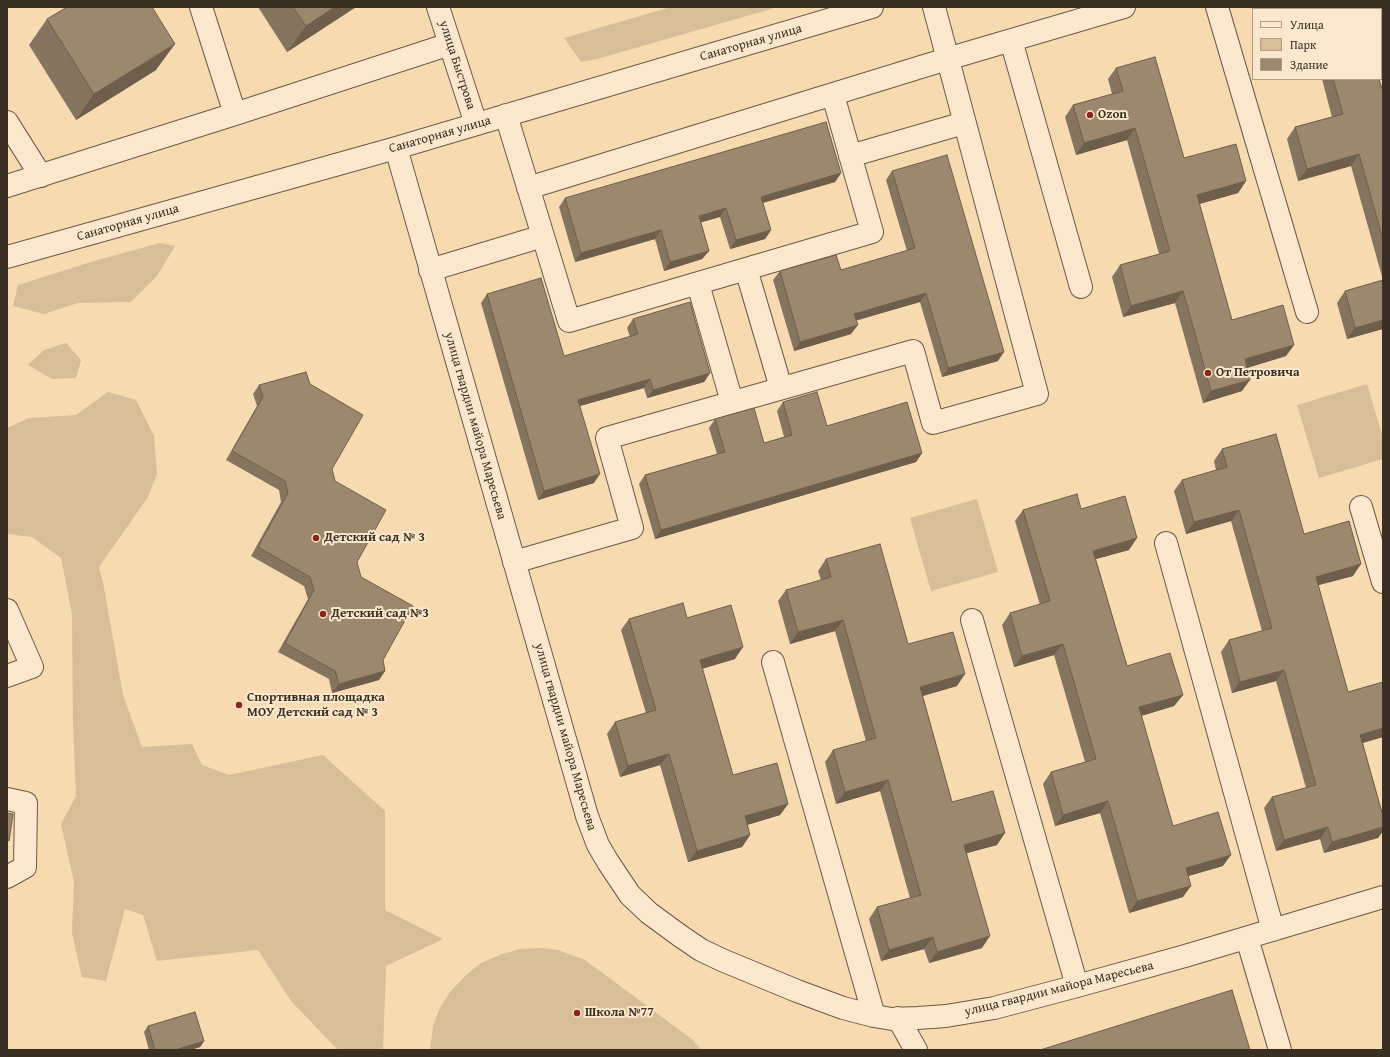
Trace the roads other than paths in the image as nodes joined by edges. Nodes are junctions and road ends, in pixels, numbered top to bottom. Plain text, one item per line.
1 (201, 7) edge
2 (438, 7) edge
3 (872, 7) edge
4 (934, 7) edge
5 (1124, 7) edge
6 (1217, 7) edge
7 (1011, 40) junction
8 (450, 44) junction
9 (948, 59) junction
10 (833, 95) junction
11 (235, 114) junction
12 (506, 115) junction
13 (7, 122) edge
14 (964, 122) junction
15 (476, 124) junction
16 (396, 148) junction
17 (850, 156) junction
18 (41, 176) junction
19 (7, 186) edge
20 (528, 188) junction
21 (543, 236) junction
22 (7, 257) edge
23 (746, 269) junction
24 (430, 270) junction
25 (698, 284) junction
26 (1081, 287) dead end
27 (1307, 312) dead end
28 (781, 388) junction
29 (732, 402) junction
30 (1361, 507) dead end
31 (1166, 543) dead end
32 (514, 562) junction
33 (1383, 582) edge
34 (7, 610) edge
35 (972, 620) dead end
36 (773, 662) dead end
37 (7, 676) edge
38 (7, 799) edge
39 (7, 877) edge
40 (1383, 897) edge
41 (1273, 930) junction
42 (1247, 938) junction
43 (1077, 986) junction
44 (874, 1016) junction
45 (898, 1018) junction
46 (916, 1050) edge
47 (1280, 1050) edge

1 - 11 street
2 - 8 street, улица Быстрова
3 - 12 street, Санаторная улица
4 - 9 street
5 - 7 street
6 - 27 street
7 - 9 street
7 - 26 street
8 - 11 street
8 - 15 street, улица Быстрова
9 - 10 street
9 - 14 street
10 - 17 street
10 - 20 street
11 - 18 street
12 - 15 street, Санаторная улица
12 - 20 street
13 - 18 street
14 - 17 street
14 - 28 street
15 - 16 street, Санаторная улица
16 - 22 street, Санаторная улица
16 - 24 street, улица гвардии майора Маресьева
17 - 23 street
18 - 19 street
20 - 21 street
21 - 24 street
21 - 25 street
23 - 25 street
23 - 28 street
24 - 32 street, улица гвардии майора Маресьева
25 - 29 street
28 - 29 street
29 - 32 street
30 - 33 street
31 - 41 street
32 - 44 street, улица гвардии майора Маресьева
34 - 37 street
35 - 43 street
36 - 44 street
38 - 39 street
40 - 41 street, улица гвардии майора Маресьева
41 - 42 street, улица гвардии майора Маресьева
42 - 43 street, улица гвардии майора Маресьева
42 - 47 street
43 - 45 street, улица гвардии майора Маресьева
44 - 45 street, улица гвардии майора Маресьева
45 - 46 street

